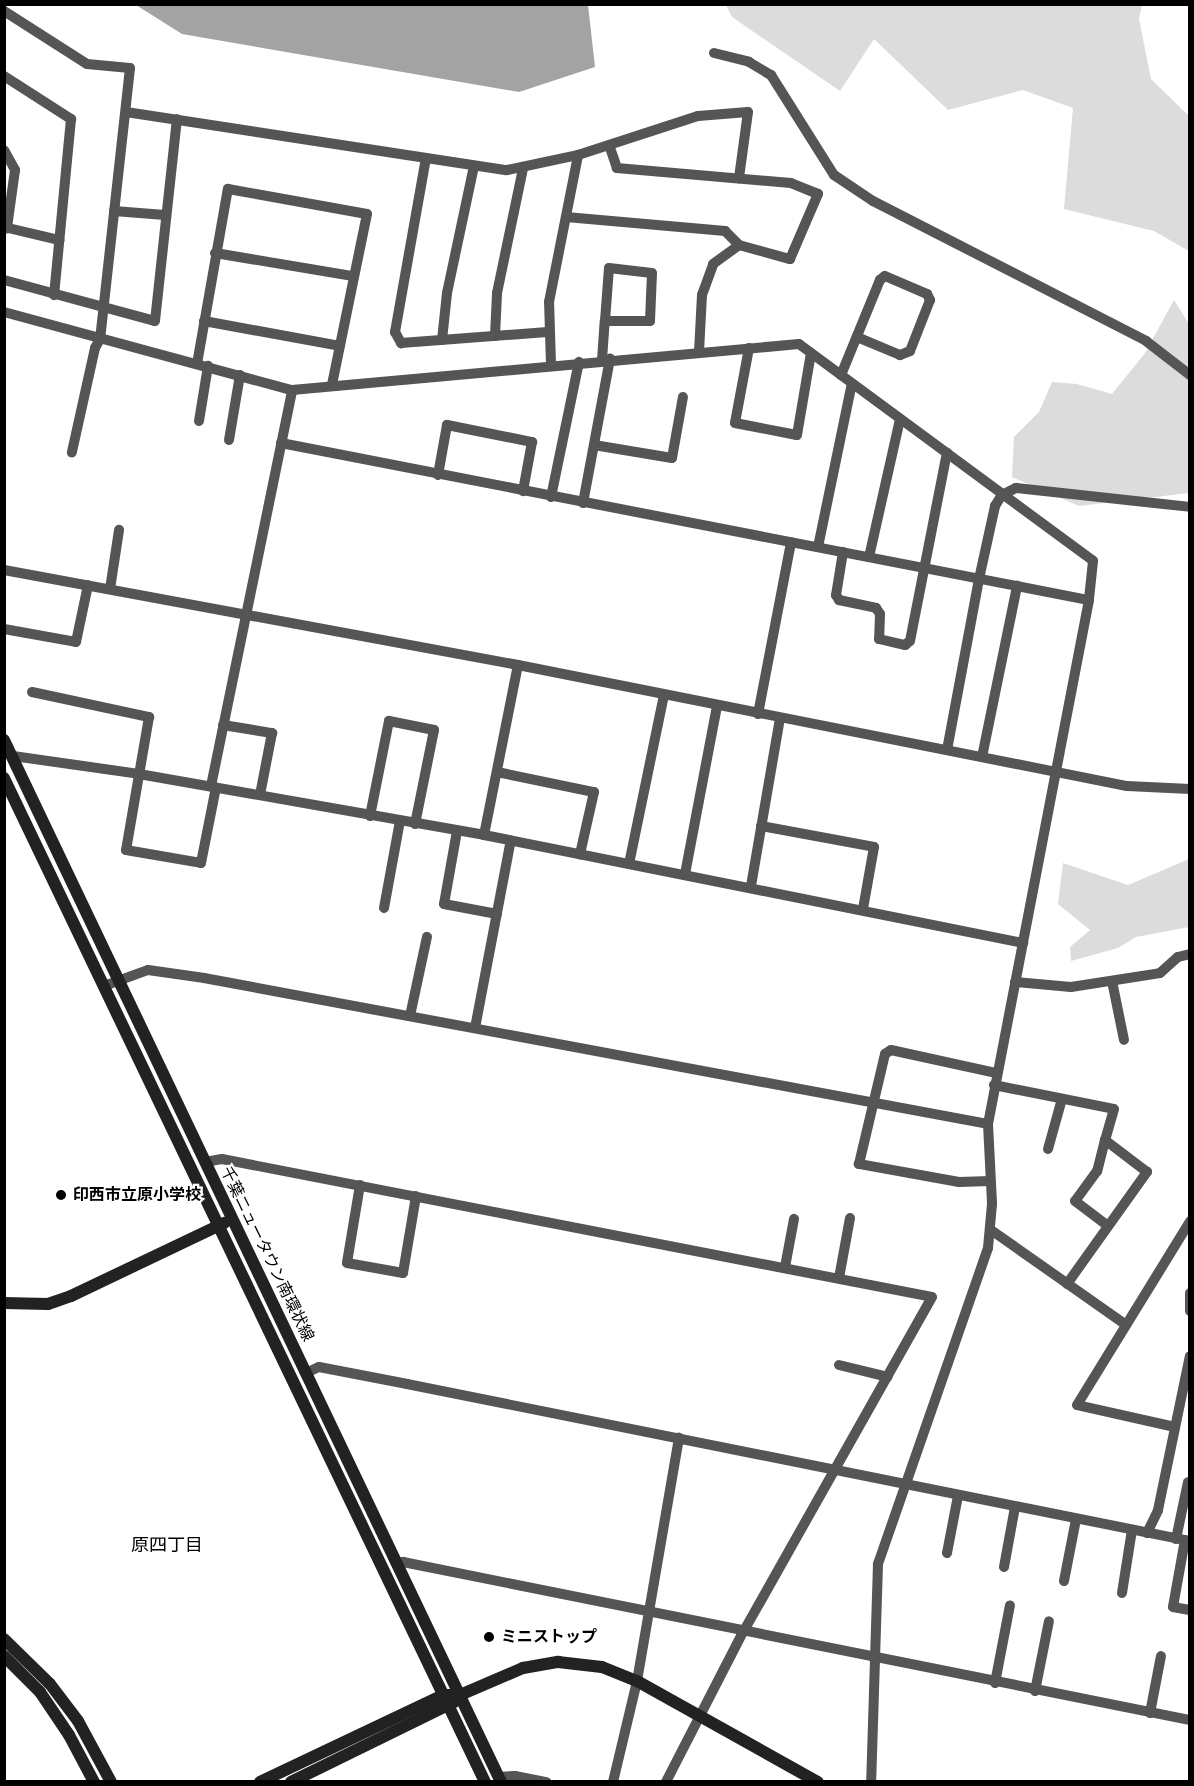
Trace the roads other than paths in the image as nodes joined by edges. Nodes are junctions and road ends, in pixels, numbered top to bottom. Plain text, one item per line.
1 (4, 11) edge
2 (714, 53) dead end
3 (4, 76) edge
4 (126, 112) junction
5 (177, 118) junction
6 (609, 145) junction
7 (4, 150) edge
8 (578, 155) junction
9 (426, 158) junction
10 (474, 165) junction
11 (523, 170) junction
12 (739, 178) junction
13 (114, 211) junction
14 (165, 215) junction
15 (566, 217) junction
16 (6, 227) edge
17 (59, 240) junction
18 (739, 245) junction
19 (215, 253) junction
20 (353, 276) junction
21 (4, 280) edge
22 (54, 295) junction
23 (105, 308) junction
24 (4, 312) edge
25 (204, 321) junction
26 (605, 321) junction
27 (548, 332) junction
28 (495, 336) junction
29 (857, 337) junction
30 (100, 339) junction
31 (442, 340) junction
32 (340, 346) junction
33 (749, 348) junction
34 (699, 352) junction
35 (811, 353) junction
36 (606, 359) junction
37 (579, 362) junction
38 (551, 364) junction
39 (202, 365) junction
40 (240, 375) junction
41 (841, 375) junction
42 (1190, 375) edge
43 (852, 383) junction
44 (332, 385) junction
45 (292, 390) junction
46 (683, 397) dead end
47 (900, 419) junction
48 (199, 421) dead end
49 (229, 440) dead end
50 (281, 443) junction
51 (594, 445) junction
52 (72, 452) dead end
53 (947, 453) junction
54 (438, 475) junction
55 (523, 491) junction
56 (1002, 495) junction
57 (551, 497) junction
58 (583, 503) junction
59 (1190, 507) edge
60 (119, 530) dead end
61 (791, 542) junction
62 (818, 547) junction
63 (843, 552) junction
64 (869, 557) junction
65 (925, 568) junction
66 (4, 570) edge
67 (979, 579) junction
68 (88, 585) junction
69 (1017, 586) junction
70 (110, 589) junction
71 (1089, 600) junction
72 (244, 614) junction
73 (4, 628) edge
74 (518, 665) junction
75 (32, 692) dead end
76 (664, 695) junction
77 (717, 705) junction
78 (758, 714) junction
79 (780, 718) junction
80 (223, 725) junction
81 (4, 740) edge
82 (947, 750) junction
83 (13, 756) junction
84 (982, 757) junction
85 (1055, 771) junction
86 (497, 772) junction
87 (139, 774) junction
88 (4, 778) edge
89 (213, 786) junction
90 (1190, 789) edge
91 (260, 795) junction
92 (370, 816) junction
93 (400, 821) junction
94 (415, 824) junction
95 (761, 826) junction
96 (457, 831) junction
97 (484, 835) junction
98 (511, 840) junction
99 (580, 854) junction
100 (629, 864) junction
101 (685, 874) junction
102 (751, 886) junction
103 (384, 908) dead end
104 (863, 909) junction
105 (497, 915) junction
106 (427, 937) dead end
107 (1023, 943) junction
108 (1190, 954) edge
109 (117, 980) junction
110 (1112, 981) junction
111 (1015, 982) junction
112 (104, 986) junction
113 (410, 1016) junction
114 (475, 1028) junction
115 (1124, 1040) dead end
116 (996, 1073) junction
117 (994, 1085) junction
118 (1062, 1098) junction
119 (871, 1104) junction
120 (988, 1124) junction
121 (1106, 1140) junction
122 (1048, 1149) dead end
123 (205, 1162) junction
124 (990, 1181) junction
125 (360, 1185) junction
126 (416, 1196) junction
127 (849, 1218) dead end
128 (234, 1219) junction
129 (794, 1219) dead end
130 (1190, 1221) edge
131 (219, 1226) junction
132 (1108, 1227) junction
133 (991, 1230) junction
134 (785, 1267) junction
135 (839, 1278) junction
136 (1067, 1284) junction
137 (1190, 1293) edge
138 (4, 1302) edge
139 (1190, 1311) edge
140 (1126, 1325) junction
141 (1190, 1356) edge
142 (839, 1365) dead end
143 (306, 1373) junction
144 (888, 1377) junction
145 (1175, 1427) junction
146 (679, 1438) junction
147 (837, 1468) junction
148 (1188, 1482) dead end
149 (904, 1486) junction
150 (958, 1496) junction
151 (1015, 1507) junction
152 (1076, 1519) junction
153 (1132, 1530) junction
154 (1147, 1533) junction
155 (1184, 1540) edge
156 (947, 1553) dead end
157 (398, 1565) junction
158 (1005, 1567) dead end
159 (1064, 1581) dead end
160 (1122, 1593) dead end
161 (1010, 1605) dead end
162 (1190, 1610) edge
163 (649, 1611) junction
164 (1049, 1621) dead end
165 (743, 1632) junction
166 (4, 1639) edge
167 (4, 1656) edge
168 (1161, 1656) dead end
169 (875, 1660) junction
170 (636, 1681) junction
171 (995, 1683) junction
172 (1035, 1691) junction
173 (443, 1695) junction
174 (460, 1695) junction
175 (449, 1708) junction
176 (1150, 1713) junction
177 (700, 1716) junction
178 (1190, 1720) edge
179 (500, 1779) edge
180 (94, 1782) edge
181 (111, 1782) edge
182 (260, 1782) edge
183 (291, 1782) edge
184 (485, 1782) edge
185 (546, 1782) edge
186 (613, 1782) edge
187 (666, 1782) edge
188 (818, 1782) edge
189 (871, 1782) edge

1 - 4 street
2 - 42 street
3 - 17 street
4 - 5 street
4 - 13 street
5 - 9 street
5 - 14 street
6 - 8 street
6 - 12 street
6 - 12 street
7 - 16 street
8 - 11 street
8 - 15 street
9 - 10 street
9 - 31 street
10 - 11 street
10 - 31 street
11 - 28 street
12 - 18 street
13 - 14 street
13 - 23 street
14 - 23 street
15 - 18 street
15 - 27 street
16 - 17 street
17 - 22 street
18 - 34 street
19 - 20 street
19 - 20 street
19 - 25 street
20 - 32 street
21 - 22 street
22 - 23 street
23 - 30 street
24 - 30 street
25 - 32 street
25 - 39 street
26 - 26 street
26 - 36 street
27 - 28 street
27 - 38 street
28 - 31 street
29 - 29 street
29 - 41 street
30 - 39 street
30 - 52 street
32 - 44 street
33 - 34 street
33 - 35 street
33 - 35 street
34 - 36 street
35 - 41 street
36 - 37 street
36 - 51 street
37 - 38 street
37 - 57 street
38 - 44 street
39 - 40 street
39 - 48 street
40 - 45 street
40 - 49 street
41 - 43 street
43 - 47 street
43 - 62 street
44 - 45 street
45 - 50 street
46 - 51 street
47 - 53 street
47 - 64 street
50 - 54 street
50 - 72 street
51 - 58 street
53 - 56 street
53 - 65 street
54 - 55 street
54 - 55 street
55 - 57 street
56 - 59 street
56 - 67 street
56 - 71 street
57 - 58 street
58 - 61 street
60 - 70 street
61 - 62 street
61 - 78 street
62 - 63 street
63 - 64 street
63 - 65 street
64 - 65 street
65 - 67 street
66 - 68 street
67 - 69 street
67 - 82 street
68 - 70 street
68 - 73 street
69 - 71 street
69 - 84 street
70 - 72 street
71 - 85 street
72 - 74 street
72 - 80 street
74 - 76 street
74 - 86 street
75 - 87 street
76 - 77 street
76 - 100 street
77 - 78 street
77 - 101 street
78 - 79 street
79 - 82 street
79 - 95 street
80 - 89 street
80 - 91 street
81 - 83 main road, 千葉ニュータウン南環状線
82 - 84 street
83 - 87 street
83 - 109 main road, 千葉ニュータウン南環状線
84 - 85 street
85 - 90 street
85 - 107 street
86 - 97 street
86 - 99 street
87 - 89 street
87 - 89 street
88 - 112 main road, 千葉ニュータウン南環状線
89 - 91 street
91 - 92 street
92 - 93 street
92 - 94 street
93 - 94 street
93 - 103 street
94 - 96 street
95 - 102 street
95 - 104 street
96 - 97 street
96 - 105 street
97 - 98 street
98 - 99 street
98 - 105 street
99 - 100 street
100 - 101 street
101 - 102 street
102 - 104 street
104 - 107 street
105 - 114 street
106 - 113 street
107 - 111 street
108 - 110 street
109 - 112 street
109 - 113 street
109 - 123 main road, 千葉ニュータウン南環状線
110 - 111 street
110 - 115 street
111 - 116 street
112 - 131 main road, 千葉ニュータウン南環状線
113 - 114 street
114 - 119 street
116 - 117 street
116 - 119 street
117 - 118 street
117 - 120 street
118 - 121 street
118 - 122 street
119 - 120 street
119 - 124 street
120 - 124 street
121 - 132 street
121 - 132 street
123 - 125 street
123 - 128 main road, 千葉ニュータウン南環状線
124 - 133 street
125 - 126 street
125 - 126 street
126 - 134 street
127 - 135 street
128 - 131 main road
128 - 143 main road, 千葉ニュータウン南環状線
129 - 134 street
130 - 140 street
131 - 138 main road
131 - 173 main road, 千葉ニュータウン南環状線
132 - 136 street
133 - 136 street
133 - 149 street
134 - 135 street
135 - 144 street
136 - 140 street
137 - 139 street
140 - 145 street
141 - 145 street
142 - 144 street
143 - 146 street
143 - 157 main road, 千葉ニュータウン南環状線
144 - 147 street
145 - 154 street
146 - 147 street
146 - 163 street
147 - 149 street
147 - 165 street
148 - 155 street
149 - 150 street
149 - 169 street
150 - 151 street
150 - 156 street
151 - 152 street
151 - 158 street
152 - 153 street
152 - 159 street
153 - 154 street
153 - 160 street
154 - 155 street
155 - 162 street
157 - 163 street
157 - 174 main road, 千葉ニュータウン南環状線
161 - 171 street
163 - 165 street
163 - 170 street
164 - 172 street
165 - 169 street
165 - 177 street
166 - 181 main road
167 - 180 main road
168 - 176 street
169 - 171 street
169 - 189 street
170 - 174 main road
170 - 177 main road
170 - 186 street
171 - 172 street
172 - 176 street
173 - 174 main road
173 - 175 main road, 千葉ニュータウン南環状線
173 - 182 main road
174 - 175 main road
174 - 179 main road, 千葉ニュータウン南環状線
175 - 183 main road
175 - 184 main road, 千葉ニュータウン南環状線
176 - 178 street
177 - 187 street
177 - 188 main road
179 - 185 street

